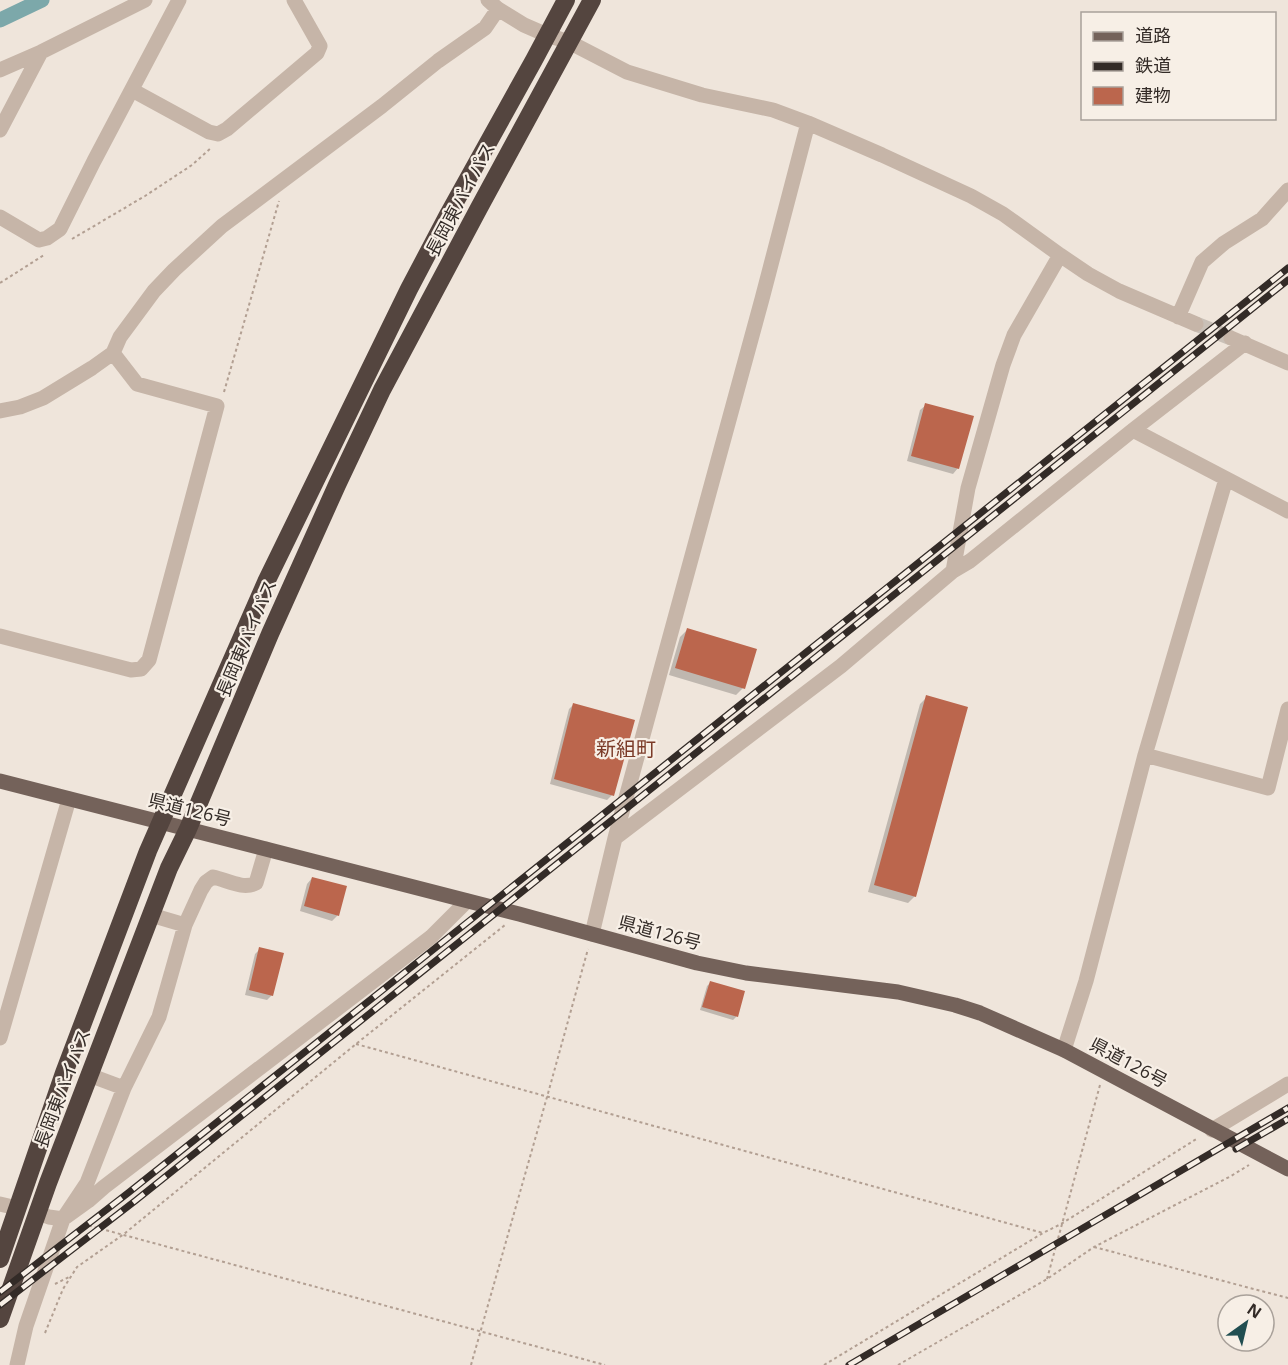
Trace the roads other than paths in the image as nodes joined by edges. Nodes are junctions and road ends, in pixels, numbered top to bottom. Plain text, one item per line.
1 (145, 0) edge
2 (179, 0) edge
3 (294, 0) edge
4 (566, 0) edge
5 (592, 0) edge
6 (493, 4) edge
7 (547, 35) junction
8 (569, 42) junction
9 (41, 52) junction
10 (0, 70) edge
11 (132, 90) junction
12 (808, 123) junction
13 (0, 130) edge
14 (1288, 190) edge
15 (0, 218) edge
16 (1060, 255) junction
17 (1178, 316) junction
18 (1196, 324) tunnel mouth
19 (113, 353) junction
20 (1288, 363) edge
21 (0, 411) edge
22 (1133, 430) junction
23 (1226, 479) junction
24 (1288, 511) edge
25 (953, 572) junction
26 (0, 636) edge
27 (1288, 709) edge
28 (1144, 755) junction
29 (0, 781) edge
30 (69, 799) junction
31 (161, 822) junction
32 (188, 830) junction
33 (615, 838) junction
34 (266, 849) junction
35 (467, 901) junction
36 (151, 915) junction
37 (185, 925) junction
38 (592, 934) junction
39 (0, 1038) edge
40 (1064, 1050) junction
41 (90, 1075) junction
42 (1288, 1084) edge
43 (124, 1088) junction
44 (1212, 1130) junction
45 (1288, 1169) edge
46 (9, 1206) edge
47 (38, 1213) junction
48 (63, 1219) junction
49 (0, 1259) edge
50 (0, 1319) edge
51 (17, 1365) edge

1 - 9 street
2 - 11 street
3 - 11 street
4 - 7 highway, 長岡東バイパス
5 - 8 highway, 長岡東バイパス
6 - 7 street
6 - 19 street
7 - 8 street
7 - 31 highway, 長岡東バイパス
8 - 12 street
8 - 32 highway, 長岡東バイパス
9 - 10 street
9 - 13 street
11 - 15 street
12 - 16 street
12 - 33 street
14 - 17 street
16 - 17 street
16 - 25 street
17 - 18 street
19 - 21 street
19 - 26 street
20 - 22 street
22 - 23 street
22 - 25 street
23 - 24 street
23 - 28 street
25 - 33 street
27 - 28 street
28 - 40 street
29 - 30 main road, 県道126号
30 - 31 main road, 県道126号
30 - 39 street
31 - 32 main road, 県道126号
31 - 46 highway, 長岡東バイパス
32 - 34 main road, 県道126号
32 - 36 highway, 長岡東バイパス
33 - 38 street
34 - 35 main road, 県道126号
34 - 37 street
35 - 38 main road, 県道126号
35 - 48 street
36 - 37 street
36 - 41 highway, 長岡東バイパス
37 - 43 street
38 - 40 main road, 県道126号
40 - 44 main road, 県道126号
41 - 43 street
41 - 47 highway, 長岡東バイパス
42 - 44 street
43 - 48 street
44 - 45 main road, 県道126号
46 - 49 highway, 長岡東バイパス
47 - 48 street
47 - 50 highway, 長岡東バイパス
48 - 51 street

